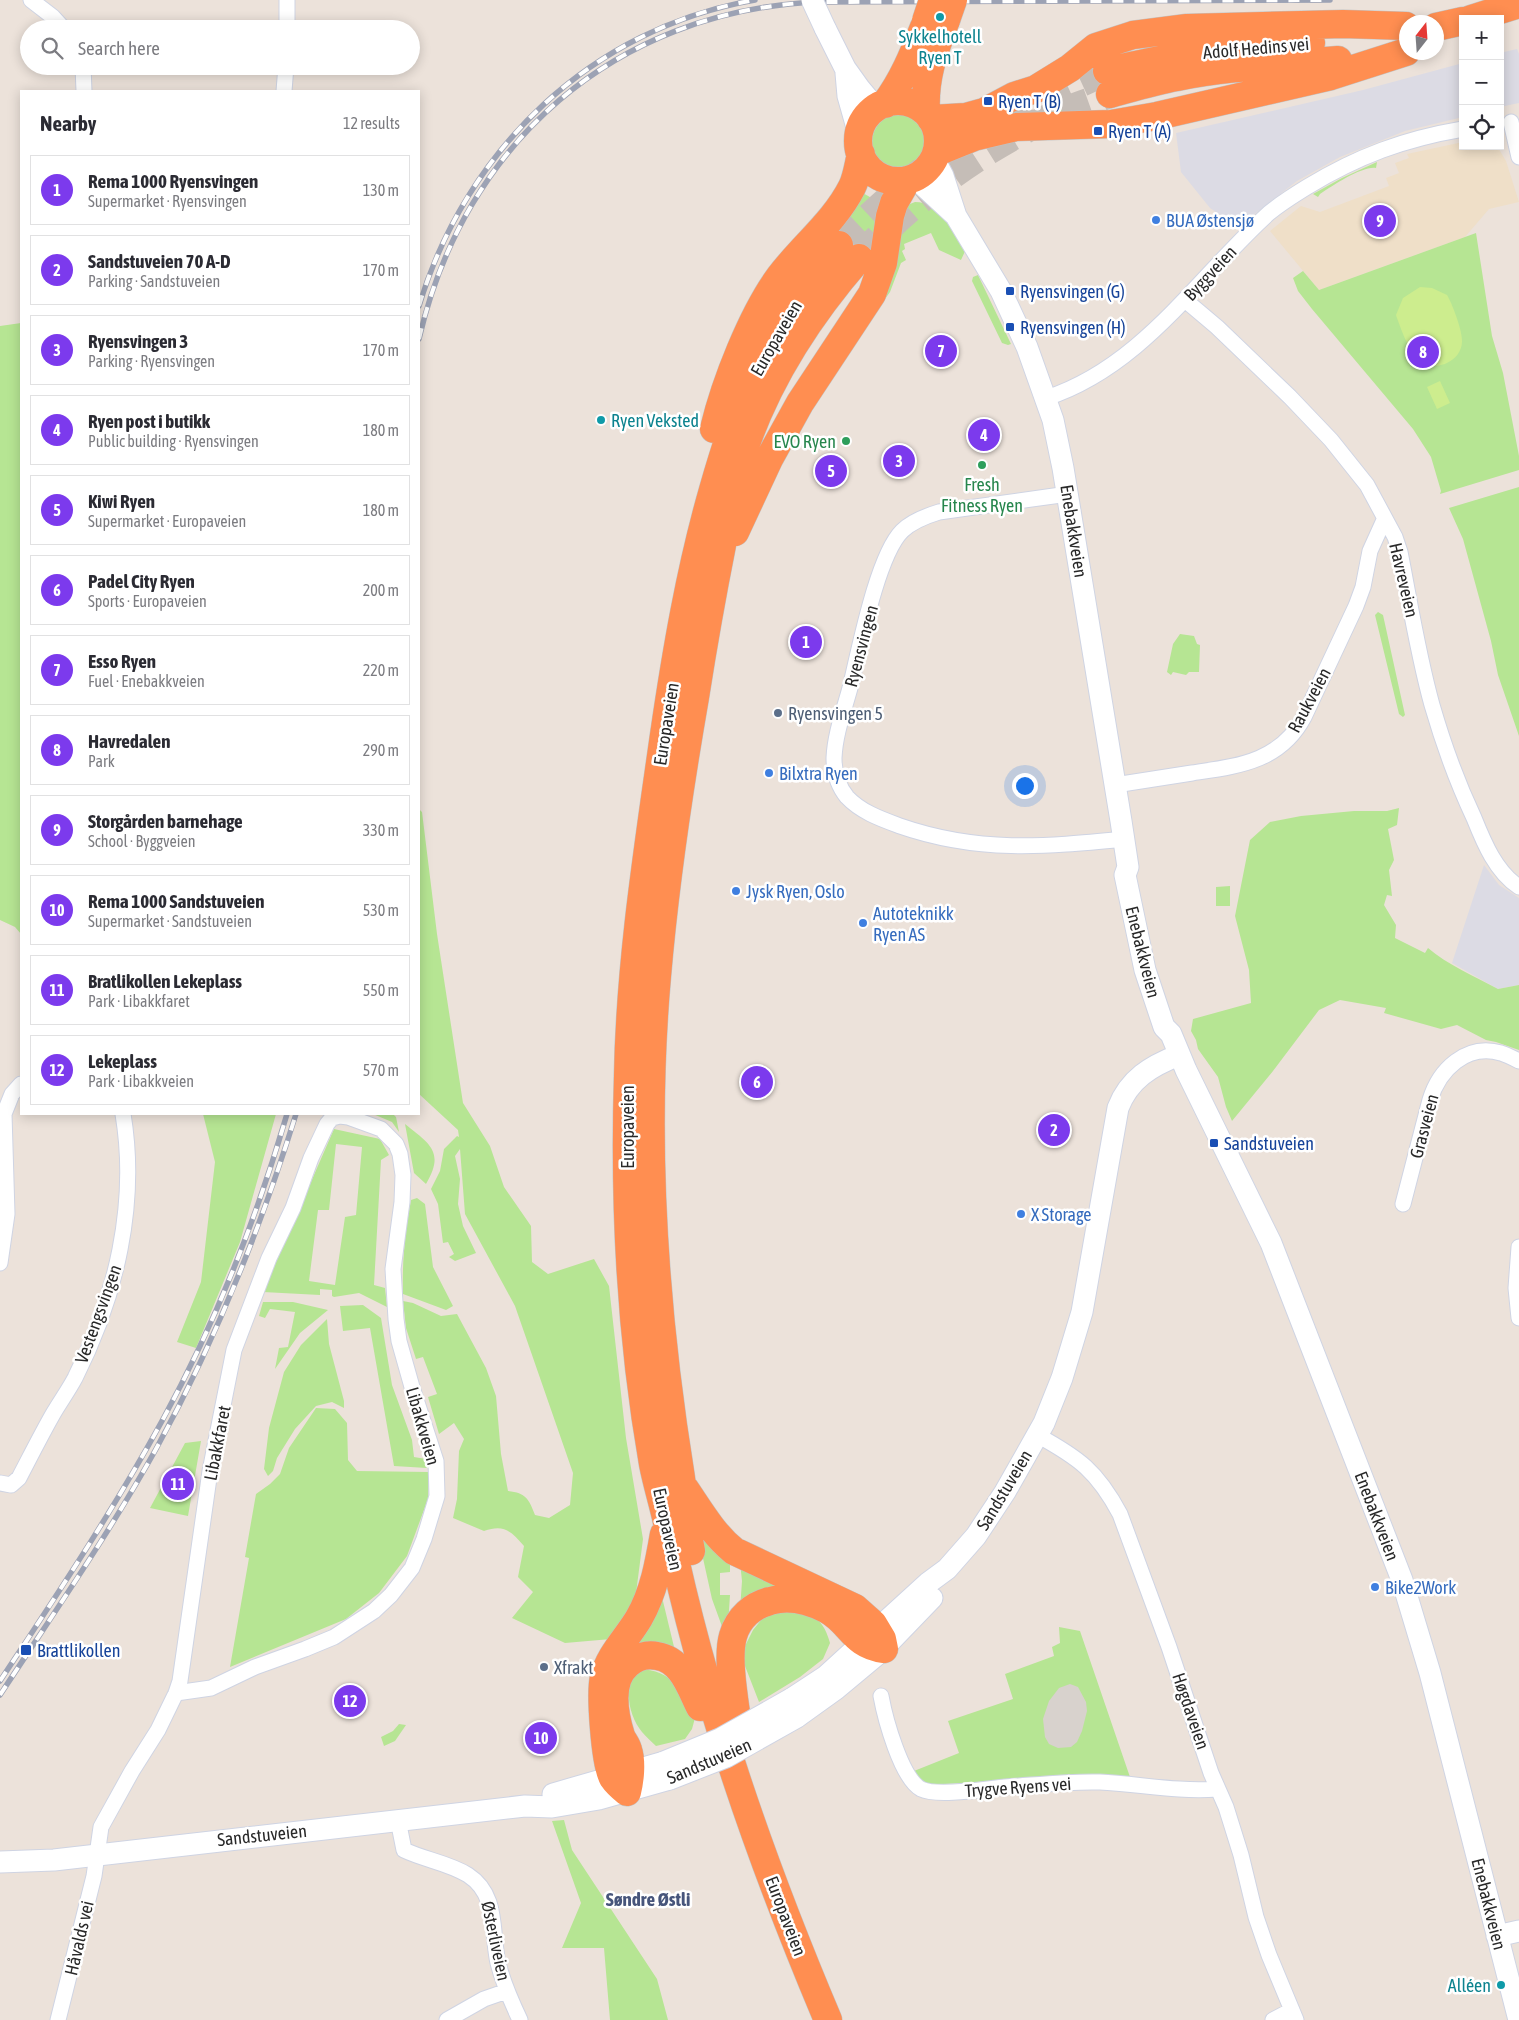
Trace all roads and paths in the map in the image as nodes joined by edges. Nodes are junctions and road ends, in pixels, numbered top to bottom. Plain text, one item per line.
1 (31, 0) edge
2 (287, 0) edge
3 (812, 0) edge
4 (1519, 4) edge
5 (940, 10) edge
6 (1484, 15) edge
7 (56, 20) edge
8 (287, 20) edge
9 (1519, 23) edge
10 (1399, 26) edge
11 (1504, 28) edge
12 (1444, 30) edge
13 (1399, 34) edge
14 (1459, 38) edge
15 (1399, 53) edge
16 (1399, 54) edge
17 (845, 68) junction
18 (83, 75) edge
19 (285, 75) edge
20 (84, 90) edge
21 (284, 90) edge
22 (881, 106) junction
23 (928, 116) junction
24 (1510, 122) edge
25 (1459, 130) edge
26 (860, 144) junction
27 (936, 155) junction
28 (1519, 157) edge
29 (911, 179) junction
30 (956, 216) junction
31 (1185, 300) junction
32 (1046, 398) junction
33 (1068, 494) junction
34 (1384, 520) junction
35 (698, 544) junction
36 (718, 565) junction
37 (1115, 785) junction
38 (1124, 839) junction
39 (1519, 887) edge
40 (1179, 1055) junction
41 (1519, 1061) edge
42 (20, 1085) edge
43 (123, 1115) edge
44 (386, 1134) joint
45 (1403, 1204) dead end
46 (1519, 1247) edge
47 (0, 1263) edge
48 (1519, 1318) edge
49 (1037, 1435) junction
50 (0, 1483) edge
51 (682, 1483) junction
52 (667, 1520) junction
53 (659, 1563) junction
54 (875, 1641) junction
55 (688, 1680) junction
56 (176, 1693) junction
57 (881, 1696) dead end
58 (739, 1735) junction
59 (730, 1766) junction
60 (623, 1781) junction
61 (1218, 1789) junction
62 (398, 1820) junction
63 (95, 1855) junction
64 (0, 1862) edge
65 (1519, 1931) edge
66 (1497, 1936) junction
67 (507, 1991) junction
68 (1294, 2015) edge
69 (58, 2020) edge
70 (447, 2020) edge
71 (520, 2020) edge
72 (828, 2020) edge
73 (848, 2020) edge
74 (1273, 2020) edge
75 (1519, 2020) edge

1 - 7 street
2 - 8 street
3 - 17 main road, bridge
4 - 6 highway
5 - 22 highway
5 - 23 highway
9 - 11 highway
10 - 23 highway
12 - 14 highway
13 - 15 highway, Adolf Hedins vei
16 - 27 highway
17 - 22 main road
17 - 26 main road
18 - 20 street
19 - 21 street
22 - 23 highway
22 - 26 highway
23 - 27 highway
24 - 28 street
25 - 31 street, Byggveien
26 - 29 highway
26 - 35 highway
27 - 29 highway
27 - 30 main road, Enebakkveien
29 - 30 main road, Enebakkveien
29 - 36 highway
30 - 32 main road, Enebakkveien
31 - 32 street, Byggveien
31 - 34 street, Havreveien
32 - 33 main road, Enebakkveien
33 - 37 main road, Enebakkveien
33 - 38 street, Ryensvingen
34 - 37 street, Raukveien
34 - 39 street, Havreveien
35 - 36 highway, Europaveien
35 - 52 highway, Europaveien
36 - 51 highway, Europaveien
37 - 38 main road, Enebakkveien
38 - 40 main road, Enebakkveien
40 - 49 main road, Sandstuveien
40 - 66 main road, Enebakkveien
41 - 45 street, Grasveien
42 - 47 street
43 - 50 street, Vestengsvingen
44 - 56 street, Libakkfaret
44 - 56 street, Libakkveien
46 - 48 street
49 - 54 main road, Sandstuveien
49 - 61 street, Høgdaveien
51 - 54 highway
51 - 58 highway, Europaveien
52 - 53 highway
52 - 59 highway, Europaveien
53 - 55 highway
53 - 60 highway
54 - 58 highway
54 - 60 main road, Sandstuveien, bridge
55 - 59 highway
55 - 60 highway
56 - 63 street, Libakkfaret
57 - 61 street, Trygve Ryens vei
58 - 73 highway, Europaveien
59 - 72 highway, Europaveien
60 - 62 main road, Sandstuveien
61 - 68 street, Høgdaveien
62 - 63 main road, Sandstuveien
62 - 67 street, Østerliveien
63 - 64 main road, Sandstuveien
63 - 69 street, Håvalds vei
65 - 66 main road
66 - 75 main road, Enebakkveien
67 - 70 street
67 - 71 street, Østerliveien
68 - 74 street

